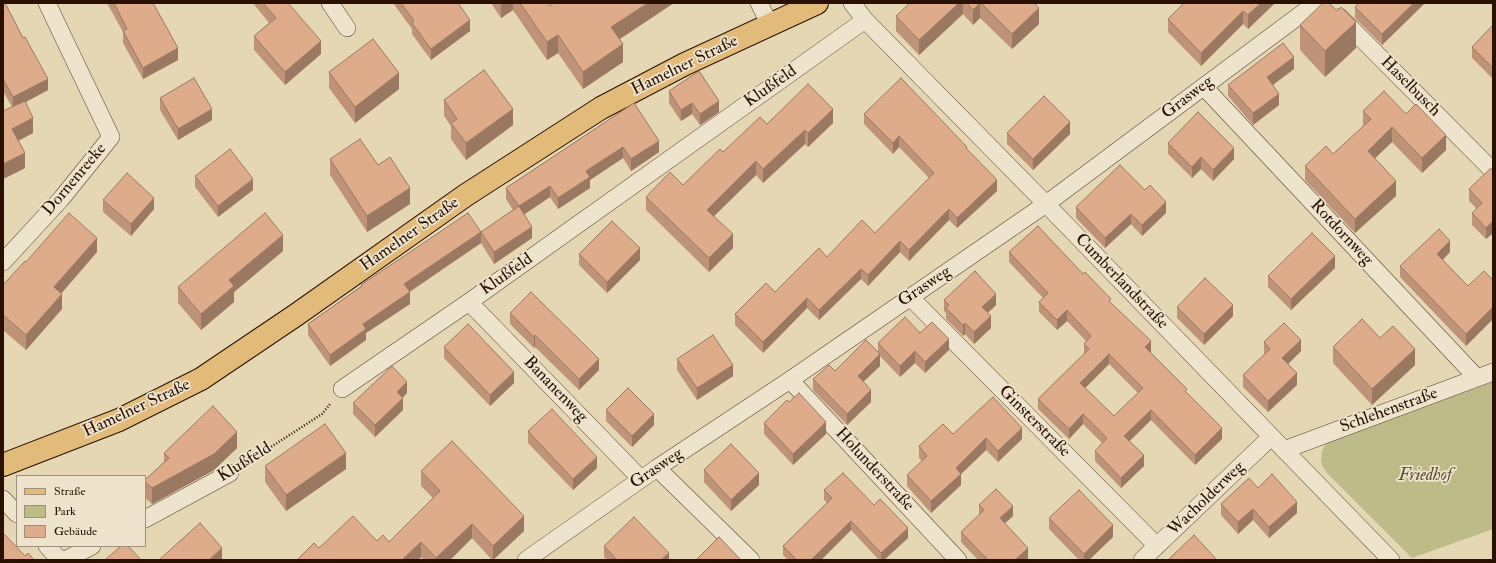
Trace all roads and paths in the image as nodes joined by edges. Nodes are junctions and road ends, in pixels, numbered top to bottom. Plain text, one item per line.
1 (47, 3) edge
2 (330, 3) edge
3 (759, 3) edge
4 (817, 3) edge
5 (852, 3) edge
6 (1316, 3) edge
7 (1326, 3) edge
8 (865, 20) junction
9 (770, 24) junction
10 (347, 28) dead end
11 (1204, 87) junction
12 (1493, 171) edge
13 (1046, 204) junction
14 (3, 262) edge
15 (910, 297) junction
16 (469, 302) junction
17 (1493, 372) edge
18 (1477, 378) junction
19 (790, 380) junction
20 (342, 389) joint
21 (1272, 437) junction
22 (1284, 450) junction
23 (3, 465) edge
24 (657, 468) junction
25 (230, 473) joint
26 (642, 479) junction
27 (3, 499) edge
28 (16, 513) edge
29 (146, 518) edge
30 (1157, 546) junction
31 (48, 547) edge
32 (90, 547) edge
33 (60, 560) edge
34 (65, 560) edge
35 (526, 560) edge
36 (751, 560) edge
37 (958, 560) edge
38 (1142, 560) edge
39 (1391, 560) edge

1 - 14 street, Dornenreeke
2 - 10 street
3 - 9 street
4 - 9 main road, Hamelner Straße
5 - 8 street, Cumberlandstraße
6 - 11 street, Grasweg
7 - 12 street, Haselbusch
8 - 13 street, Cumberlandstraße
8 - 16 street, Klußfeld
9 - 23 main road, Hamelner Straße
11 - 13 street, Grasweg
11 - 18 street, Rotdornweg
13 - 15 street, Grasweg
13 - 21 street, Cumberlandstraße
15 - 19 street, Grasweg
15 - 30 street, Ginsterstraße
16 - 20 street, Klußfeld
16 - 26 street, Bananenweg
17 - 18 street, Schlehenstraße
18 - 22 street, Schlehenstraße
19 - 24 street, Grasweg
19 - 37 street, Holunderstraße
20 - 25 path, Klußfeld
21 - 22 street, Cumberlandstraße
21 - 30 street, Wacholderweg
22 - 39 street, Cumberlandstraße
24 - 26 street, Grasweg
24 - 36 street
25 - 29 street, Klußfeld
26 - 35 street, Grasweg
27 - 28 street
30 - 38 street, Wacholderweg
31 - 33 street
32 - 34 street

